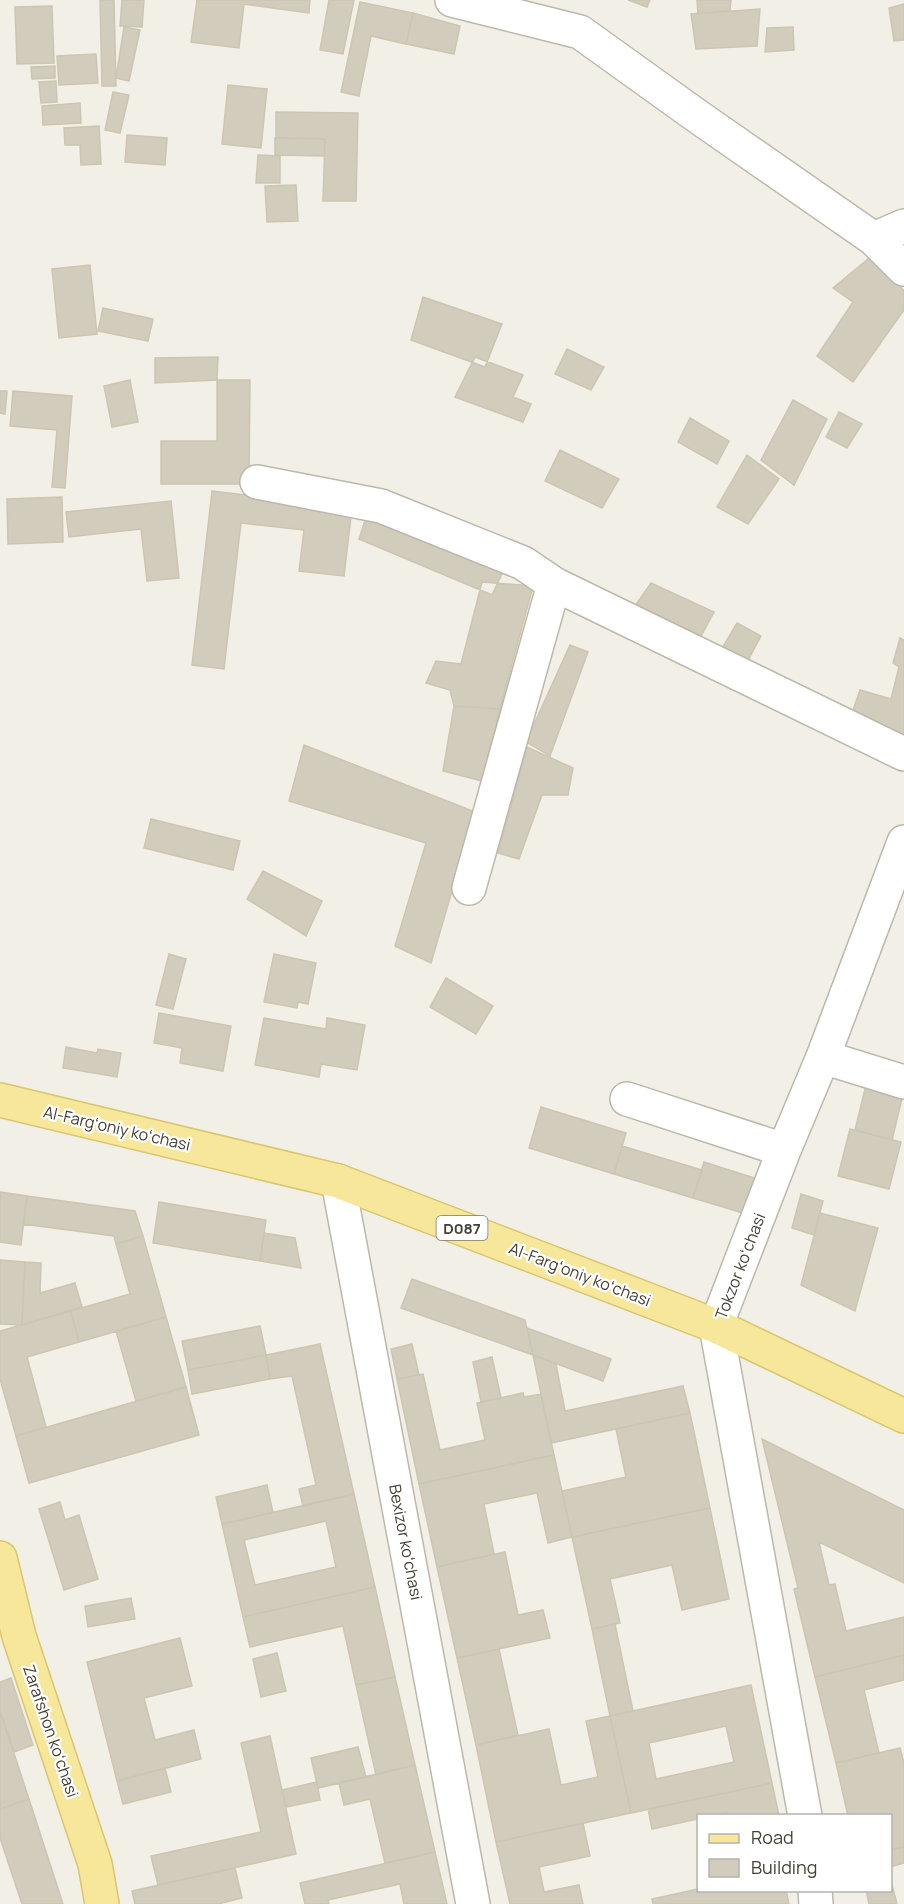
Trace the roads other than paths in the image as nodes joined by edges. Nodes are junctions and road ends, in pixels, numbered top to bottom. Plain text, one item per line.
1 (452, 0) edge
2 (904, 226) edge
3 (874, 239) junction
4 (904, 269) edge
5 (257, 482) dead end
6 (554, 584) junction
7 (904, 754) edge
8 (904, 843) edge
9 (469, 888) dead end
10 (823, 1057) junction
11 (904, 1082) edge
12 (627, 1099) dead end
13 (0, 1100) edge
14 (784, 1150) junction
15 (338, 1180) junction
16 (716, 1326) junction
17 (904, 1416) edge
18 (0, 1558) edge
19 (9, 1639) edge
20 (805, 1814) edge
21 (102, 1904) edge
22 (473, 1904) edge

1 - 3 street
2 - 3 street
3 - 4 street
5 - 6 street
6 - 7 street
6 - 9 street
8 - 10 street, Tokzor koʻchasi
10 - 11 street
10 - 14 street, Tokzor koʻchasi
12 - 14 street
13 - 15 main road, Al-Fargʻoniy koʻchasi / D087
14 - 16 street, Tokzor koʻchasi
15 - 16 main road, Al-Fargʻoniy koʻchasi / D087
15 - 22 street, Bexizor koʻchasi
16 - 17 main road, Al-Fargʻoniy koʻchasi / D087
16 - 20 street, Tokzor koʻchasi
18 - 19 main road, Zarafshon koʻchasi
19 - 21 main road, Zarafshon koʻchasi

